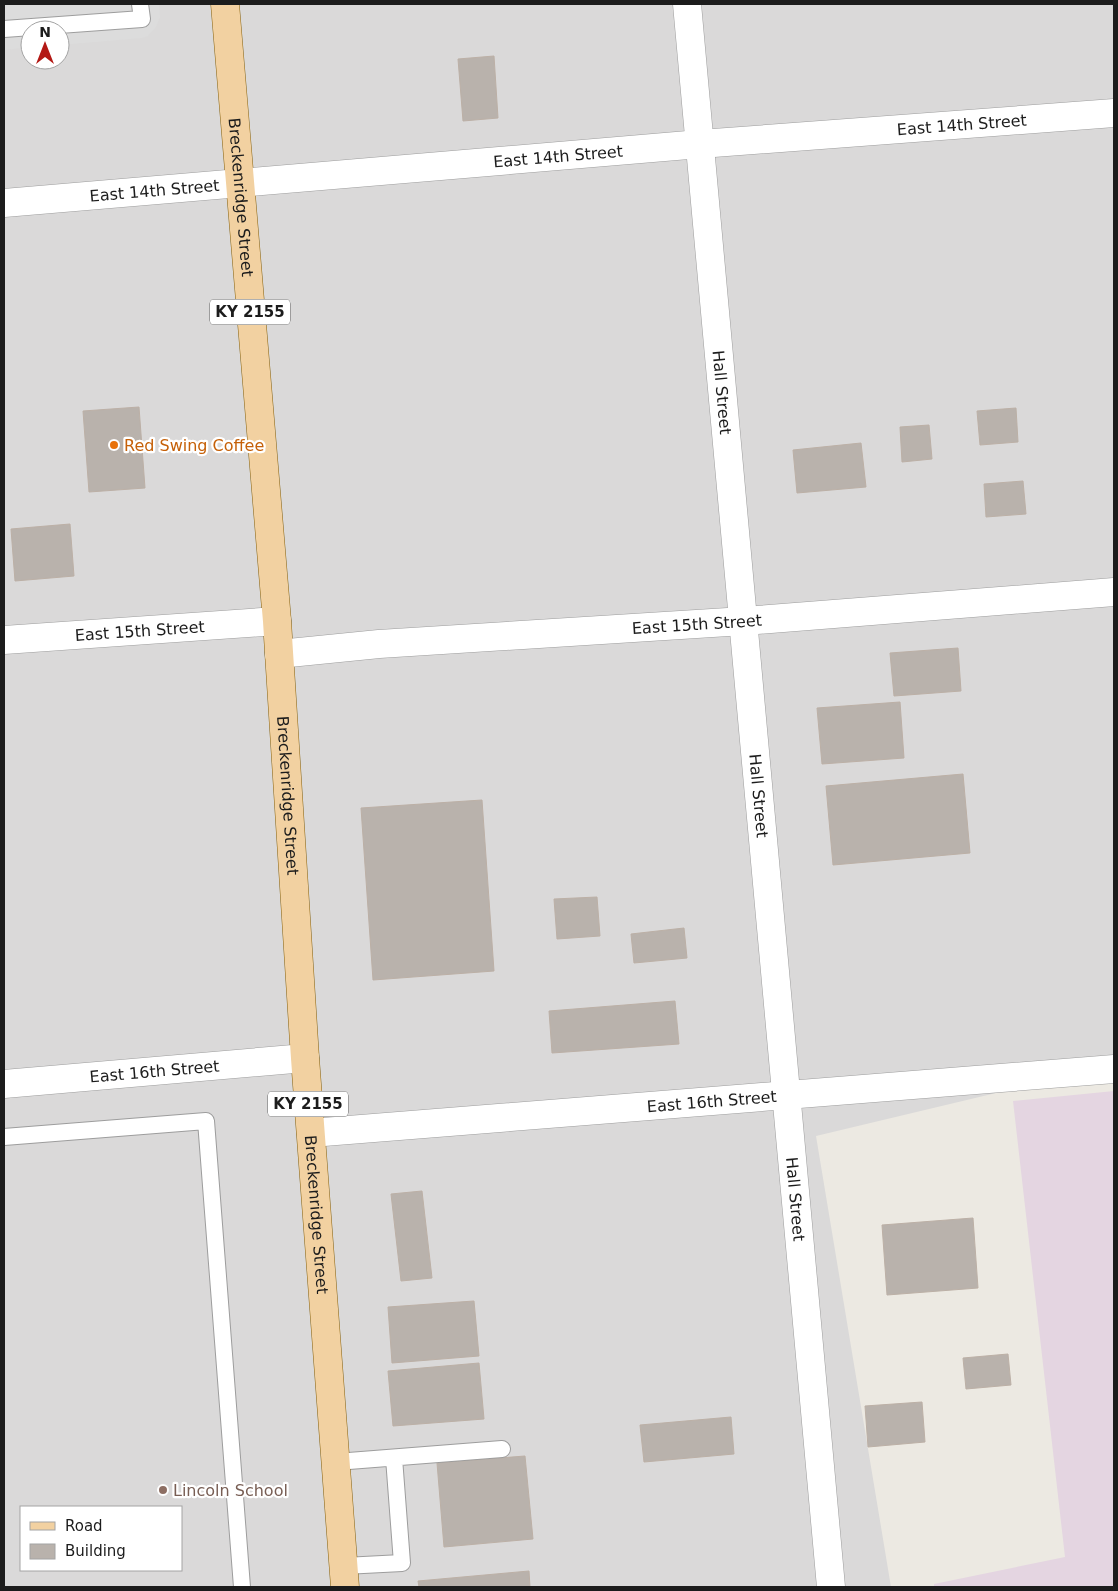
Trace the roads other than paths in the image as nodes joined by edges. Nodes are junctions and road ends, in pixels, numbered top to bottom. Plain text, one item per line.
1 (140, 4) edge
2 (225, 4) edge
3 (687, 4) edge
4 (4, 29) edge
5 (1114, 113) edge
6 (700, 144) junction
7 (240, 184) junction
8 (4, 203) edge
9 (1114, 592) edge
10 (277, 620) junction
11 (744, 621) junction
12 (4, 640) edge
13 (279, 654) junction
14 (305, 1058) junction
15 (1114, 1069) edge
16 (4, 1084) edge
17 (786, 1095) junction
18 (311, 1133) junction
19 (4, 1137) edge
20 (502, 1449) dead end
21 (394, 1458) junction
22 (336, 1462) junction
23 (344, 1577) edge
24 (242, 1587) edge
25 (831, 1587) edge

1 - 4 lane
2 - 7 main road, Breckenridge Street / KY 2155
3 - 6 street, Hall Street
5 - 6 street, East 14th Street
6 - 7 street, East 14th Street
6 - 11 street, Hall Street
7 - 8 street, East 14th Street
7 - 10 main road, Breckenridge Street / KY 2155
9 - 11 street, East 15th Street
10 - 12 street, East 15th Street
10 - 13 main road, Breckenridge Street / KY 2155
11 - 13 street, East 15th Street
11 - 17 street, Hall Street
13 - 14 main road, Breckenridge Street / KY 2155
14 - 16 street, East 16th Street
14 - 18 main road, Breckenridge Street / KY 2155
15 - 17 street, East 16th Street
17 - 18 street, East 16th Street
17 - 25 street, Hall Street
18 - 22 main road, Breckenridge Street / KY 2155
19 - 24 lane
20 - 21 lane
21 - 22 lane
21 - 23 lane
22 - 23 main road, Breckenridge Street / KY 2155

